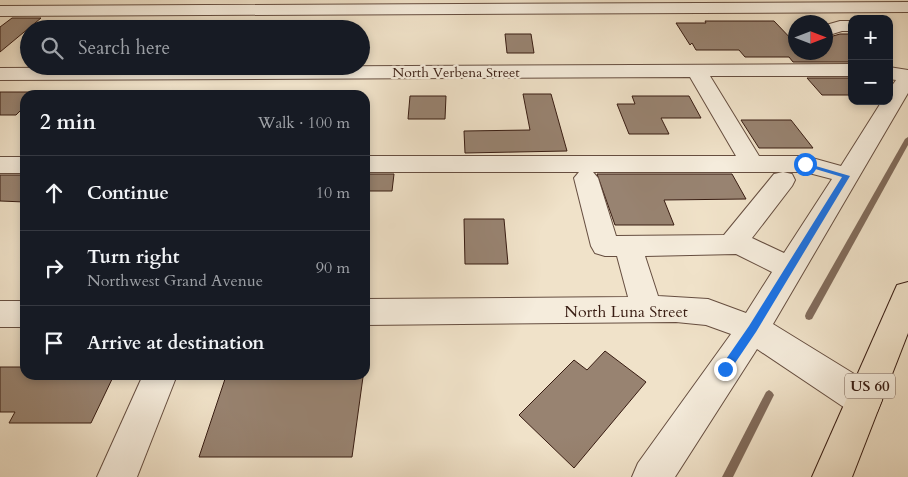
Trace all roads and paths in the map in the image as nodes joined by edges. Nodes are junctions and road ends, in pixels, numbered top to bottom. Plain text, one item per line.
1 (856, 4) edge
2 (314, 5) edge
3 (908, 7) edge
4 (776, 8) junction
5 (0, 11) edge
6 (788, 19) edge
7 (308, 20) edge
8 (848, 26) edge
9 (833, 28) edge
10 (831, 60) edge
11 (845, 70) edge
12 (697, 71) junction
13 (0, 74) edge
14 (20, 74) edge
15 (893, 74) edge
16 (142, 75) edge
17 (367, 75) edge
18 (370, 75) edge
19 (284, 76) edge
20 (908, 76) edge
21 (370, 164) edge
22 (752, 164) junction
23 (0, 165) edge
24 (20, 165) edge
25 (846, 176) junction
26 (586, 178) dead end
27 (783, 180) dead end
28 (734, 241) junction
29 (628, 246) junction
30 (789, 268) junction
31 (908, 294) edge
32 (647, 310) junction
33 (370, 312) edge
34 (0, 314) edge
35 (20, 314) edge
36 (753, 329) junction
37 (158, 380) edge
38 (864, 400) junction
39 (117, 477) edge
40 (652, 477) edge
41 (832, 477) edge

1 - 3 street
1 - 4 street
2 - 4 street
2 - 5 street
2 - 7 street
4 - 6 street
8 - 9 street
10 - 11 street
11 - 12 street, North Verbena Street
12 - 18 street, North Verbena Street
12 - 22 street
13 - 14 street, North Verbena Street
15 - 20 street
16 - 19 street, North Verbena Street
17 - 19 street, North Verbena Street
20 - 25 street
21 - 22 street
22 - 25 street
23 - 24 street
25 - 30 street
26 - 29 street
27 - 28 street
28 - 29 street
28 - 30 street
29 - 32 street
30 - 36 street
31 - 38 highway, US 60
32 - 33 street, North Luna Street
32 - 36 street, North Luna Street
34 - 35 street
36 - 38 street, North Luna Street
36 - 40 street
37 - 39 street
38 - 41 highway, US 60

